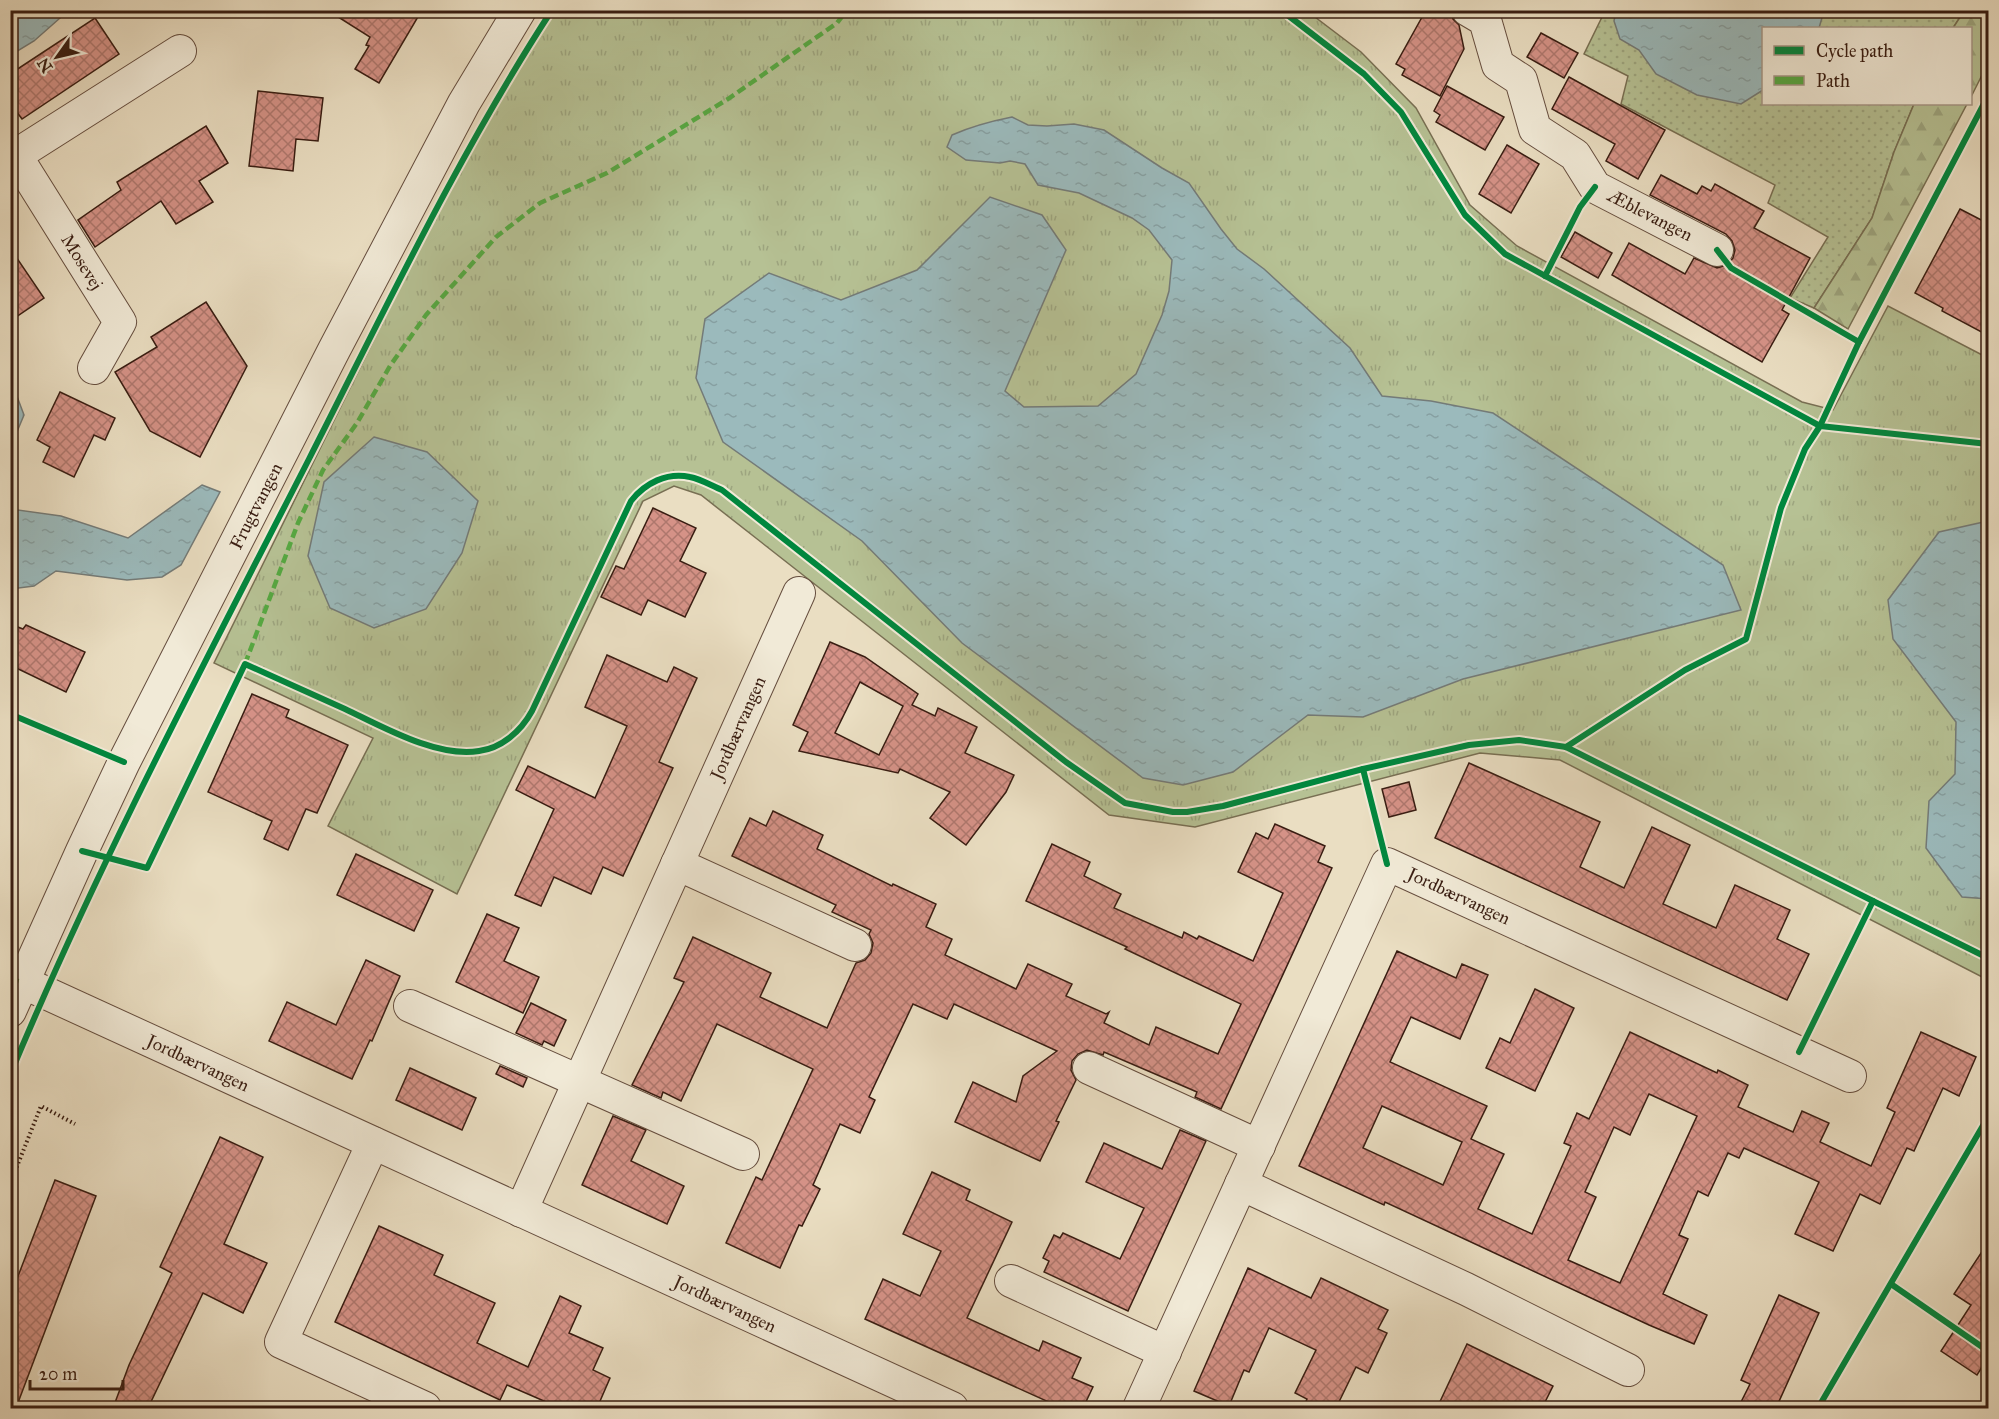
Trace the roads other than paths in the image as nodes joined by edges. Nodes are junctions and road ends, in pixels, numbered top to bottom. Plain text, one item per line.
1 (520, 10) edge
2 (1468, 10) edge
3 (180, 51) dead end
4 (13, 158) edge
5 (1717, 250) dead end
6 (94, 368) dead end
7 (799, 593) dead end
8 (677, 864) junction
9 (855, 945) dead end
10 (22, 982) junction
11 (410, 1006) dead end
12 (10, 1011) edge
13 (1089, 1068) dead end
14 (1850, 1076) dead end
15 (579, 1081) junction
16 (373, 1143) junction
17 (1259, 1146) junction
18 (743, 1154) dead end
19 (1241, 1184) junction
20 (521, 1211) junction
21 (1011, 1281) dead end
22 (1165, 1352) junction
23 (1628, 1370) dead end
24 (935, 1405) edge
25 (425, 1408) edge
26 (1139, 1408) edge

1 - 10 street, Frugtvangen
2 - 5 street, Æblevangen
3 - 4 street, Mosevej
4 - 6 street, Mosevej
7 - 8 street, Jordbærvangen
8 - 9 street
8 - 15 street, Jordbærvangen
10 - 12 street, Frugtvangen
10 - 16 street, Jordbærvangen
11 - 15 street
13 - 17 street
14 - 17 street, Jordbærvangen
15 - 18 street
15 - 20 street, Jordbærvangen
16 - 20 street, Jordbærvangen
16 - 25 street
17 - 19 street, Jordbærvangen
19 - 22 street, Jordbærvangen
19 - 23 street
20 - 24 street, Jordbærvangen
21 - 22 street
22 - 26 street, Jordbærvangen

